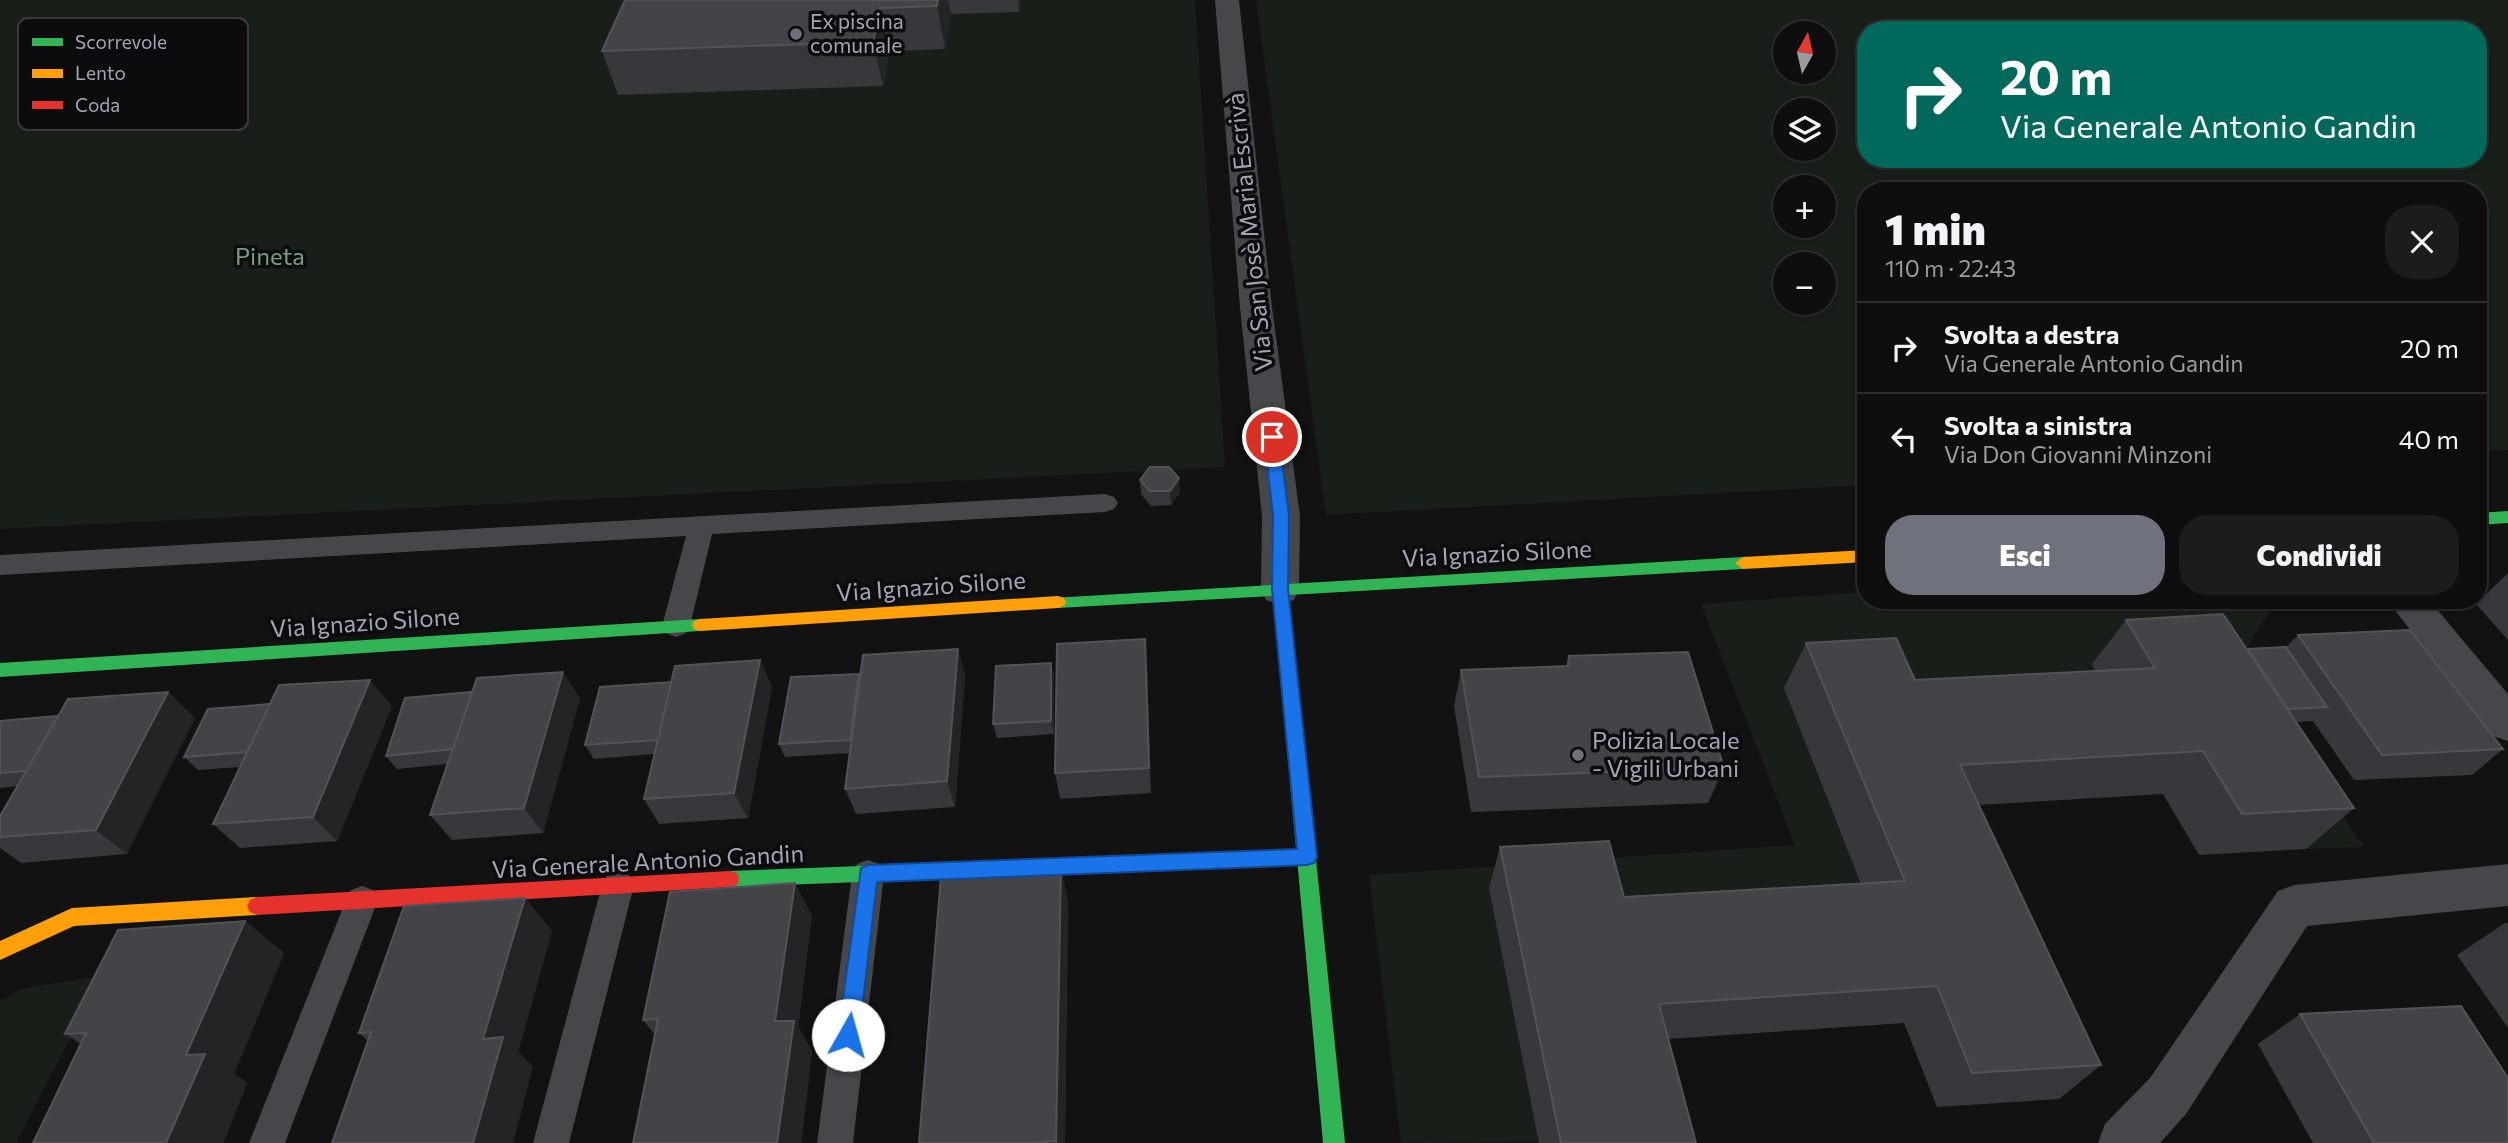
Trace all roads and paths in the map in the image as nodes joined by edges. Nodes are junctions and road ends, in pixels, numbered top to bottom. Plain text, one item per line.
1 (1227, 0) edge
2 (1105, 503) dead end
3 (2508, 517) edge
4 (2487, 518) edge
5 (701, 526) junction
6 (1857, 556) edge
7 (0, 565) edge
8 (1280, 589) junction
9 (2413, 609) edge
10 (676, 626) junction
11 (0, 670) edge
12 (2508, 724) edge
13 (1307, 857) junction
14 (868, 874) junction
15 (618, 885) junction
16 (2508, 885) edge
17 (362, 900) junction
18 (0, 951) edge
19 (267, 1143) edge
20 (551, 1143) edge
21 (835, 1143) edge
22 (1334, 1143) edge
23 (2124, 1143) edge

1 - 8 street, Via San Josè Maria Escrivà
2 - 5 lane
3 - 4 street
5 - 7 lane
5 - 10 lane
6 - 8 street, Via Ignazio Silone
8 - 10 street, Via Ignazio Silone
8 - 13 street
9 - 12 street
10 - 11 street, Via Ignazio Silone
13 - 14 street, Via Generale Antonio Gandin
13 - 22 street
14 - 15 street, Via Generale Antonio Gandin
14 - 21 lane
15 - 17 street, Via Generale Antonio Gandin
15 - 20 lane
16 - 23 street
17 - 18 street, Via Generale Antonio Gandin
17 - 19 lane

